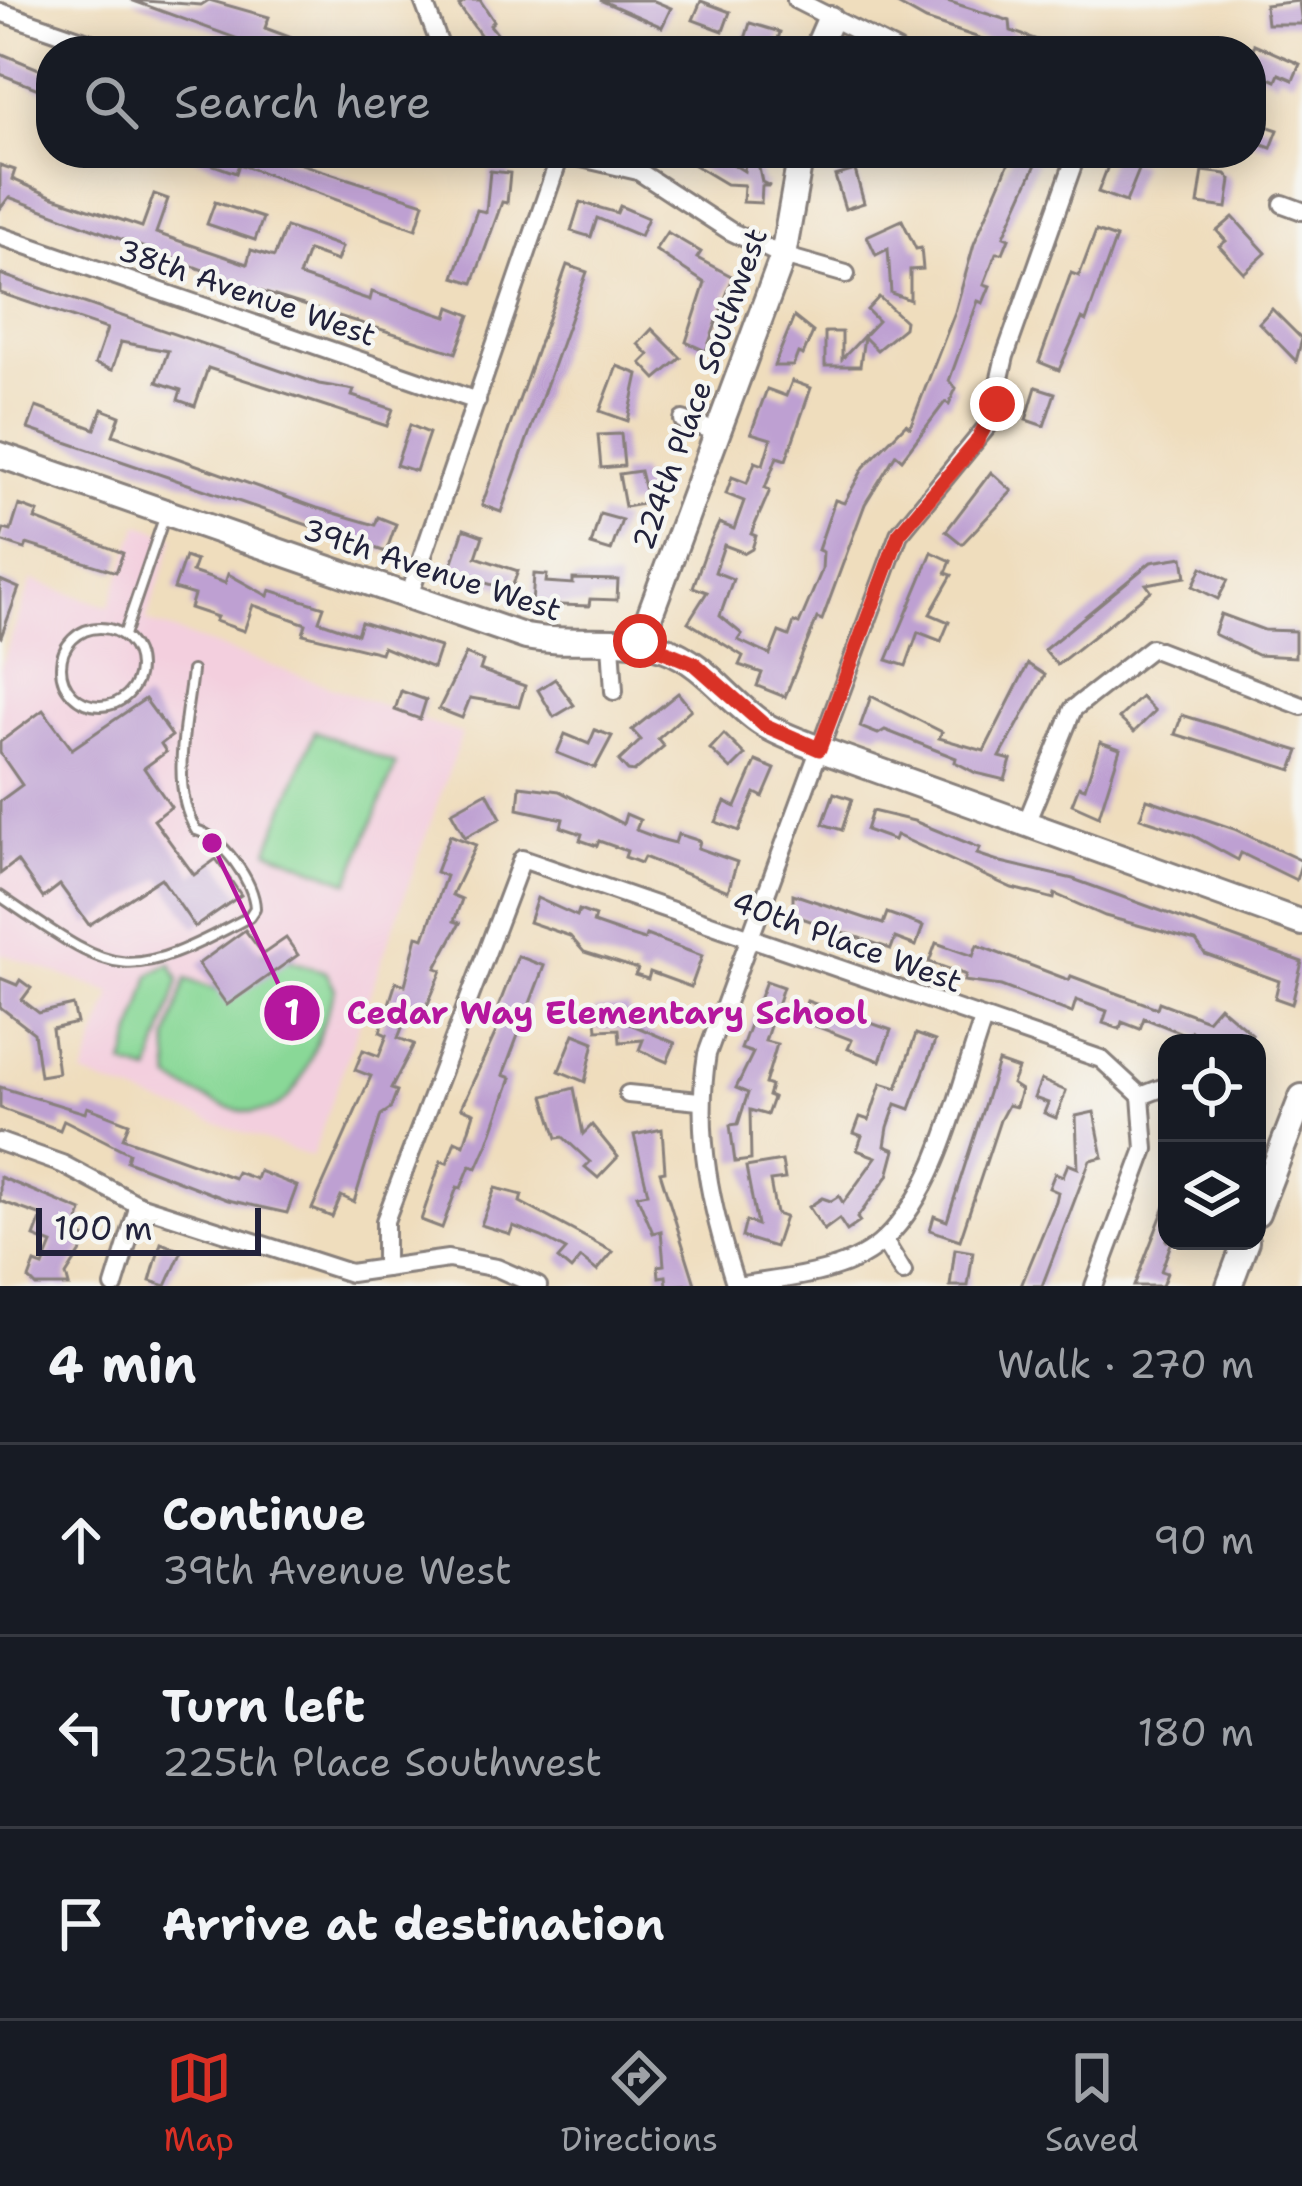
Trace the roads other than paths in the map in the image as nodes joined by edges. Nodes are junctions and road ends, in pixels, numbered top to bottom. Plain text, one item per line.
1 (423, 0) edge
2 (796, 0) edge
3 (0, 12) edge
4 (830, 19) junction
5 (70, 36) edge
6 (436, 36) edge
7 (823, 36) edge
8 (866, 36) edge
9 (555, 168) edge
10 (625, 168) edge
11 (798, 168) edge
12 (1072, 168) edge
13 (1283, 204) dead end
14 (1302, 211) edge
15 (0, 236) edge
16 (783, 256) junction
17 (845, 274) dead end
18 (477, 401) junction
19 (683, 420) dead end
20 (717, 432) junction
21 (0, 455) edge
22 (166, 514) junction
23 (408, 598) junction
24 (124, 634) junction
25 (640, 641) junction
26 (611, 643) junction
27 (192, 670) dead end
28 (614, 691) dead end
29 (1302, 706) edge
30 (819, 749) junction
31 (1027, 821) junction
32 (0, 896) edge
33 (1302, 923) edge
34 (749, 934) junction
35 (983, 1020) junction
36 (1158, 1089) edge
37 (628, 1094) dead end
38 (1141, 1096) junction
39 (1302, 1096) edge
40 (699, 1100) junction
41 (0, 1142) edge
42 (1266, 1190) edge
43 (139, 1205) junction
44 (884, 1241) junction
45 (1243, 1250) edge
46 (385, 1268) junction
47 (903, 1272) dead end
48 (347, 1279) edge
49 (536, 1285) edge
50 (114, 1286) edge
51 (736, 1286) edge
52 (1094, 1286) edge
53 (1229, 1286) edge

1 - 6 street
2 - 4 street
3 - 5 street
4 - 7 street
4 - 8 street
9 - 18 street
10 - 16 street
11 - 16 street, 224th Place Southwest
12 - 30 street
13 - 14 street
15 - 18 street, 38th Avenue West
16 - 17 street
16 - 20 street, 224th Place Southwest
18 - 23 street
19 - 20 street
20 - 25 street, 224th Place Southwest
21 - 22 street, 39th Avenue West
22 - 23 street, 39th Avenue West
22 - 24 lane
23 - 26 street, 39th Avenue West
24 - 24 lane
25 - 26 street, 39th Avenue West
25 - 30 street, 39th Avenue West
26 - 28 street
27 - 32 lane
29 - 31 street
30 - 31 street, 39th Avenue West
30 - 34 street
31 - 33 street, 39th Avenue West
34 - 35 street, 40th Place West
34 - 40 street
34 - 46 street, 40th Place West
35 - 38 street, 40th Place West
35 - 44 street
36 - 38 street
37 - 40 street
38 - 52 street
39 - 42 street
40 - 51 street
41 - 43 street
43 - 48 street
43 - 50 street
44 - 47 street
44 - 51 street
45 - 53 street
46 - 48 street
46 - 49 street

